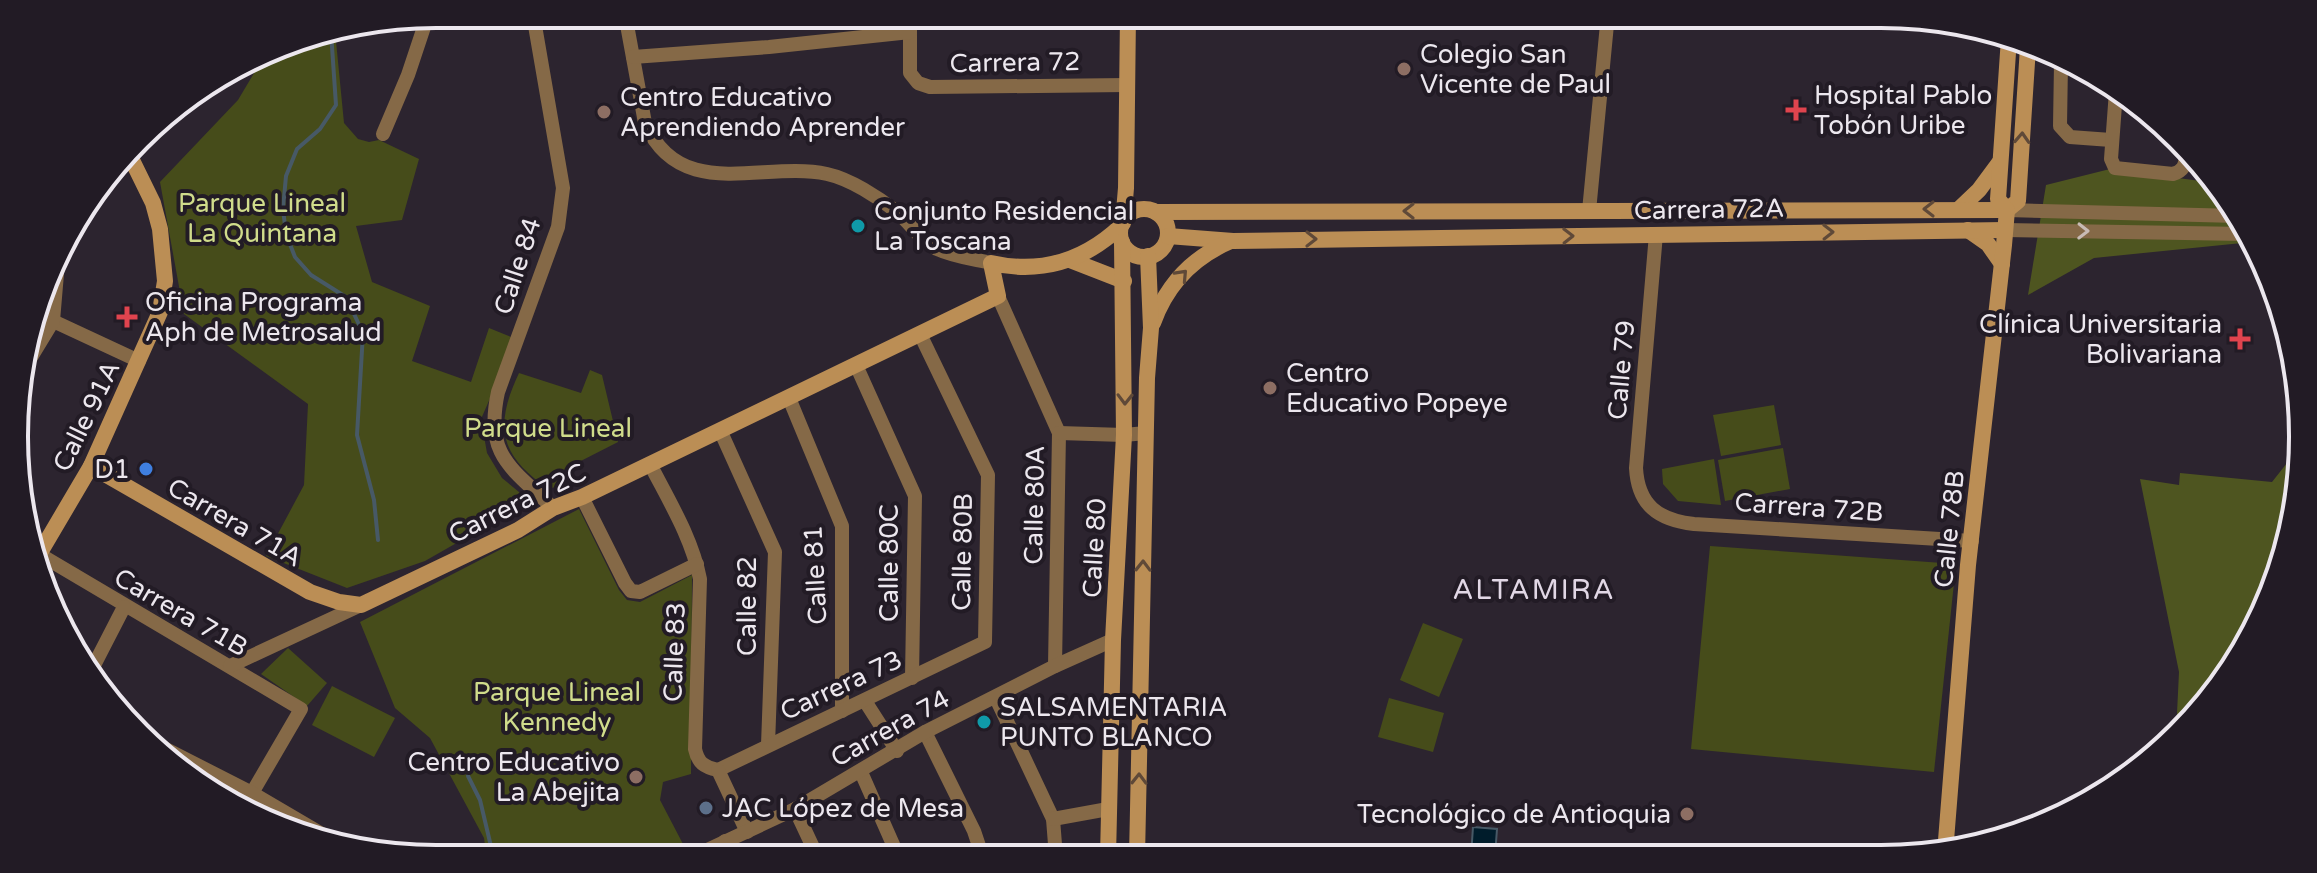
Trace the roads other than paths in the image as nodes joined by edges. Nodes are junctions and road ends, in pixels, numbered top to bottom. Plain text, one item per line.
1 (424, 28) edge
2 (535, 28) edge
3 (628, 28) edge
4 (910, 28) edge
5 (1128, 28) edge
6 (1607, 28) edge
7 (910, 32) junction
8 (2008, 49) edge
9 (2022, 54) edge
10 (2027, 55) edge
11 (633, 57) junction
12 (2061, 70) edge
13 (2025, 72) junction
14 (1127, 85) junction
15 (2115, 102) edge
16 (383, 134) dead end
17 (2111, 140) junction
18 (2000, 162) junction
19 (133, 163) edge
20 (2185, 164) edge
21 (1127, 171) junction
22 (1959, 209) junction
23 (2007, 210) junction
24 (1154, 211) junction
25 (1487, 211) junction
26 (1589, 211) junction
27 (2224, 216) edge
28 (1968, 230) junction
29 (2005, 230) junction
30 (1122, 233) junction
31 (1656, 234) junction
32 (2235, 234) edge
33 (1168, 236) junction
34 (1490, 238) junction
35 (1233, 241) junction
36 (1148, 256) junction
37 (1070, 260) junction
38 (991, 263) junction
39 (2002, 264) junction
40 (1124, 281) junction
41 (56, 289) edge
42 (998, 296) junction
43 (53, 321) junction
44 (1151, 328) junction
45 (920, 334) junction
46 (40, 339) edge
47 (139, 361) junction
48 (856, 365) junction
49 (789, 398) junction
50 (720, 430) junction
51 (1059, 433) junction
52 (1146, 433) junction
53 (1124, 435) junction
54 (650, 464) junction
55 (91, 466) junction
56 (582, 497) junction
57 (1649, 506) joint
58 (553, 508) junction
59 (1972, 541) junction
60 (43, 546) edge
61 (48, 561) edge
62 (697, 564) junction
63 (361, 605) junction
64 (124, 607) junction
65 (1113, 640) junction
66 (985, 642) joint
67 (96, 661) edge
68 (230, 666) junction
69 (1055, 666) junction
70 (912, 678) junction
71 (996, 698) junction
72 (865, 701) junction
73 (842, 711) junction
74 (925, 732) junction
75 (768, 745) junction
76 (897, 751) junction
77 (186, 759) edge
78 (718, 770) junction
79 (861, 772) junction
80 (252, 793) junction
81 (795, 809) junction
82 (1108, 809) junction
83 (1053, 819) junction
84 (300, 821) edge
85 (747, 832) junction
86 (1946, 840) edge
87 (725, 841) junction
88 (717, 845) edge
89 (727, 845) edge
90 (812, 845) edge
91 (893, 845) edge
92 (978, 845) edge
93 (1056, 845) edge
94 (1108, 845) edge
95 (1137, 845) edge

1 - 16 street
2 - 58 street, Calle 84
3 - 11 street
4 - 7 street
5 - 14 main road, Calle 80
6 - 26 street
7 - 11 street
7 - 14 street, Carrera 72
8 - 18 main road, Calle 78B
9 - 13 main road
10 - 13 main road, Calle 78B
11 - 38 street
12 - 17 street
23 -> 13 main road, Calle 78B
14 - 21 main road, Calle 80
15 - 17 street
17 - 20 street
18 - 22 main road
18 - 23 main road, Calle 78B
19 - 47 main road, Calle 91A
21 - 24 main road
21 - 30 main road, Calle 80
22 - 23 main road, Carrera 72A
22 -> 26 main road, Carrera 72A
23 - 27 street, Carrera 72A
23 - 29 main road, Calle 78B
25 -> 24 main road, Carrera 72A
24 - 30 main road
24 - 33 main road
25 - 26 main road, Carrera 72A
25 - 34 main road
28 - 29 main road, Carrera 72A
31 -> 28 main road, Carrera 72A
28 - 39 main road
29 -> 32 street, Carrera 72A
29 - 39 main road, Calle 78B
30 - 36 main road
30 - 37 main road
30 - 40 main road, Calle 80
34 -> 31 main road, Carrera 72A
31 - 57 street, Calle 79
33 - 35 main road, Carrera 72A
33 - 36 main road
35 -> 34 main road, Carrera 72A
44 -> 35 main road
36 - 44 main road, Calle 80
37 - 38 main road
37 - 40 main road
38 - 42 main road, Calle 80A
39 - 59 main road, Calle 78B
40 -> 53 main road, Calle 80
41 - 43 street
42 - 45 main road, Carrera 72C
42 - 51 street, Calle 80A
43 - 46 street
43 - 47 street
44 - 52 main road, Calle 80
45 - 48 main road, Carrera 72C
45 - 66 street, Calle 80B
47 - 55 main road, Calle 91A
48 - 49 main road, Carrera 72C
48 - 70 street, Calle 80C
49 - 50 main road, Carrera 72C
49 - 73 street, Calle 81
50 - 54 main road, Carrera 72C
50 - 75 street, Calle 82
51 - 53 street
51 - 69 street, Calle 80A
52 - 53 street
95 -> 52 main road, Calle 80
53 - 65 main road, Calle 80
54 - 56 main road, Carrera 72C
54 - 62 street, Calle 83
55 - 60 main road, Calle 91A
55 - 63 main road, Carrera 71A
56 - 58 main road, Carrera 72C
56 - 62 street
57 - 59 street, Carrera 72B
58 - 63 main road, Carrera 72C
59 - 86 main road, Calle 78B
61 - 64 street, Carrera 71B
62 - 78 street, Calle 83
63 - 68 street, Carrera 72C
64 - 67 street
64 - 68 street, Carrera 71B
65 - 69 street, Carrera 74
65 - 82 main road, Calle 80
66 - 70 street, Carrera 73
68 - 80 street, Carrera 71B
69 - 71 street, Carrera 74
70 - 72 street, Carrera 73
71 - 74 street, Carrera 74
71 - 83 street
72 - 73 street, Carrera 73
72 - 76 street
73 - 75 street, Carrera 73
74 - 76 street, Carrera 74
74 - 92 street
75 - 78 street, Carrera 73
76 - 79 street, Carrera 74
77 - 80 street
78 - 85 street, Calle 83
79 - 81 street, Carrera 74
79 - 91 street
80 - 84 street
81 - 85 street, Carrera 74
81 - 90 street
82 - 83 street
82 - 94 main road, Calle 80
83 - 93 street
85 - 87 street, Carrera 74
87 - 88 street, Carrera 74
87 - 89 street

